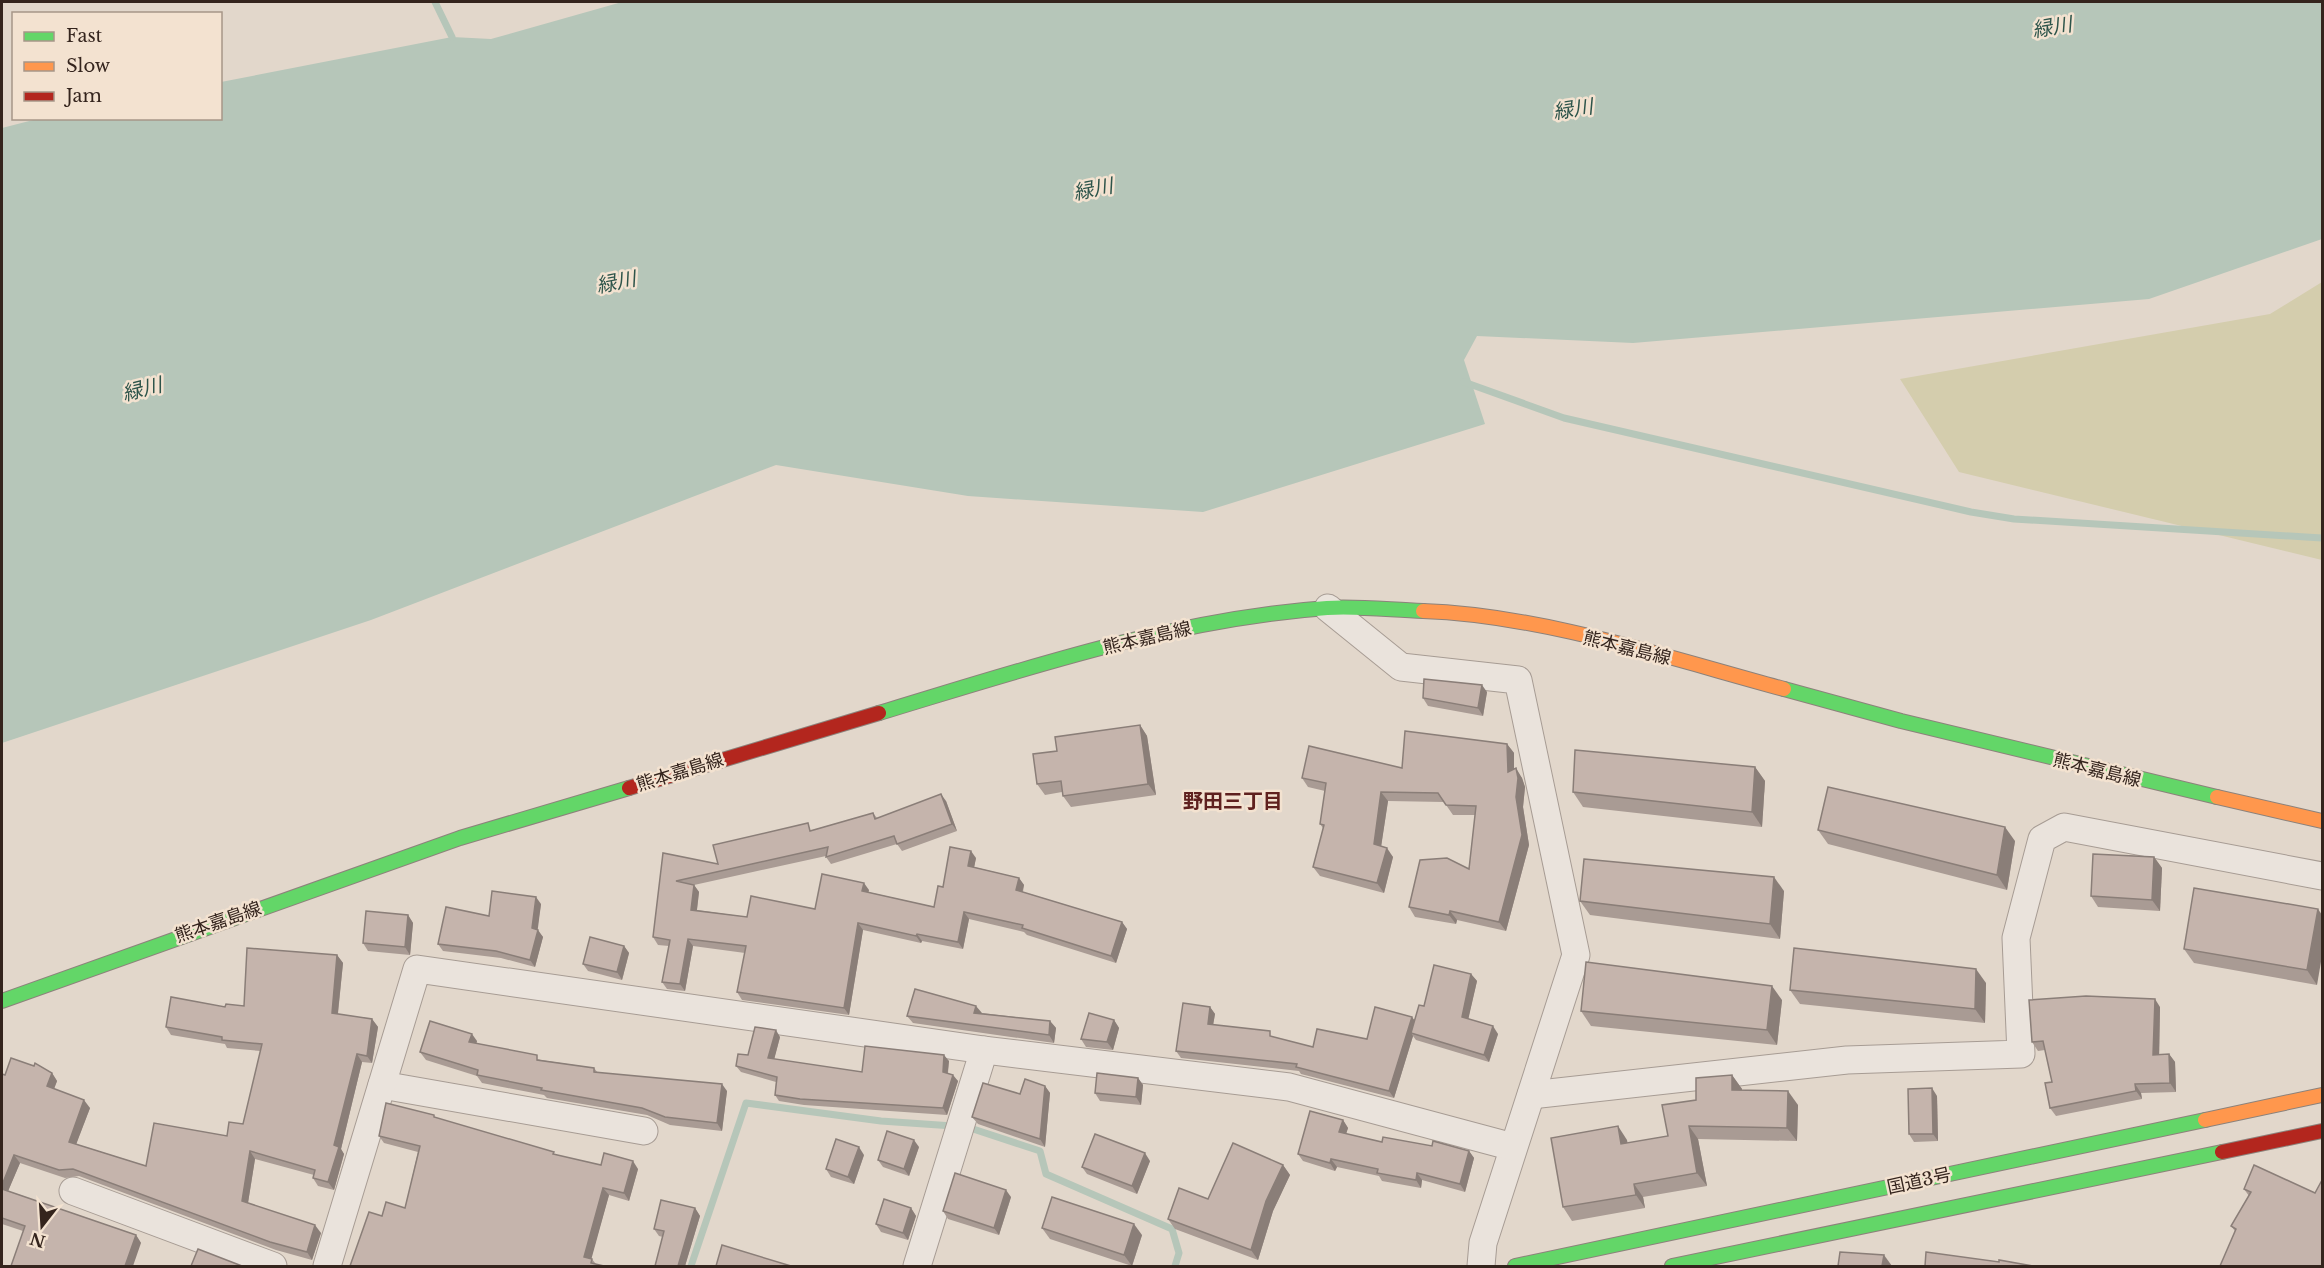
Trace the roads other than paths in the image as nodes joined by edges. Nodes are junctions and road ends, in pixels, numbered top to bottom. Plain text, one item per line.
1 (1328, 608) junction
2 (2322, 821) edge
3 (2322, 876) edge
4 (8, 1000) edge
5 (984, 1050) junction
6 (382, 1085) junction
7 (1531, 1095) junction
8 (2322, 1095) edge
9 (644, 1131) dead end
10 (2322, 1131) edge
11 (1513, 1147) junction
12 (74, 1191) dead end
13 (273, 1266) edge
14 (327, 1266) edge
15 (917, 1266) edge
16 (1481, 1266) edge
17 (1515, 1266) edge
18 (1672, 1266) edge

1 - 2 main road, 熊本嘉島線
1 - 4 main road, 熊本嘉島線
1 - 7 street
3 - 7 street
5 - 6 street
5 - 11 street
5 - 15 street
6 - 9 street
6 - 14 street
7 - 11 street
8 - 17 main road, 国道3号
10 - 18 main road, 国道3号
11 - 16 street
12 - 13 street

